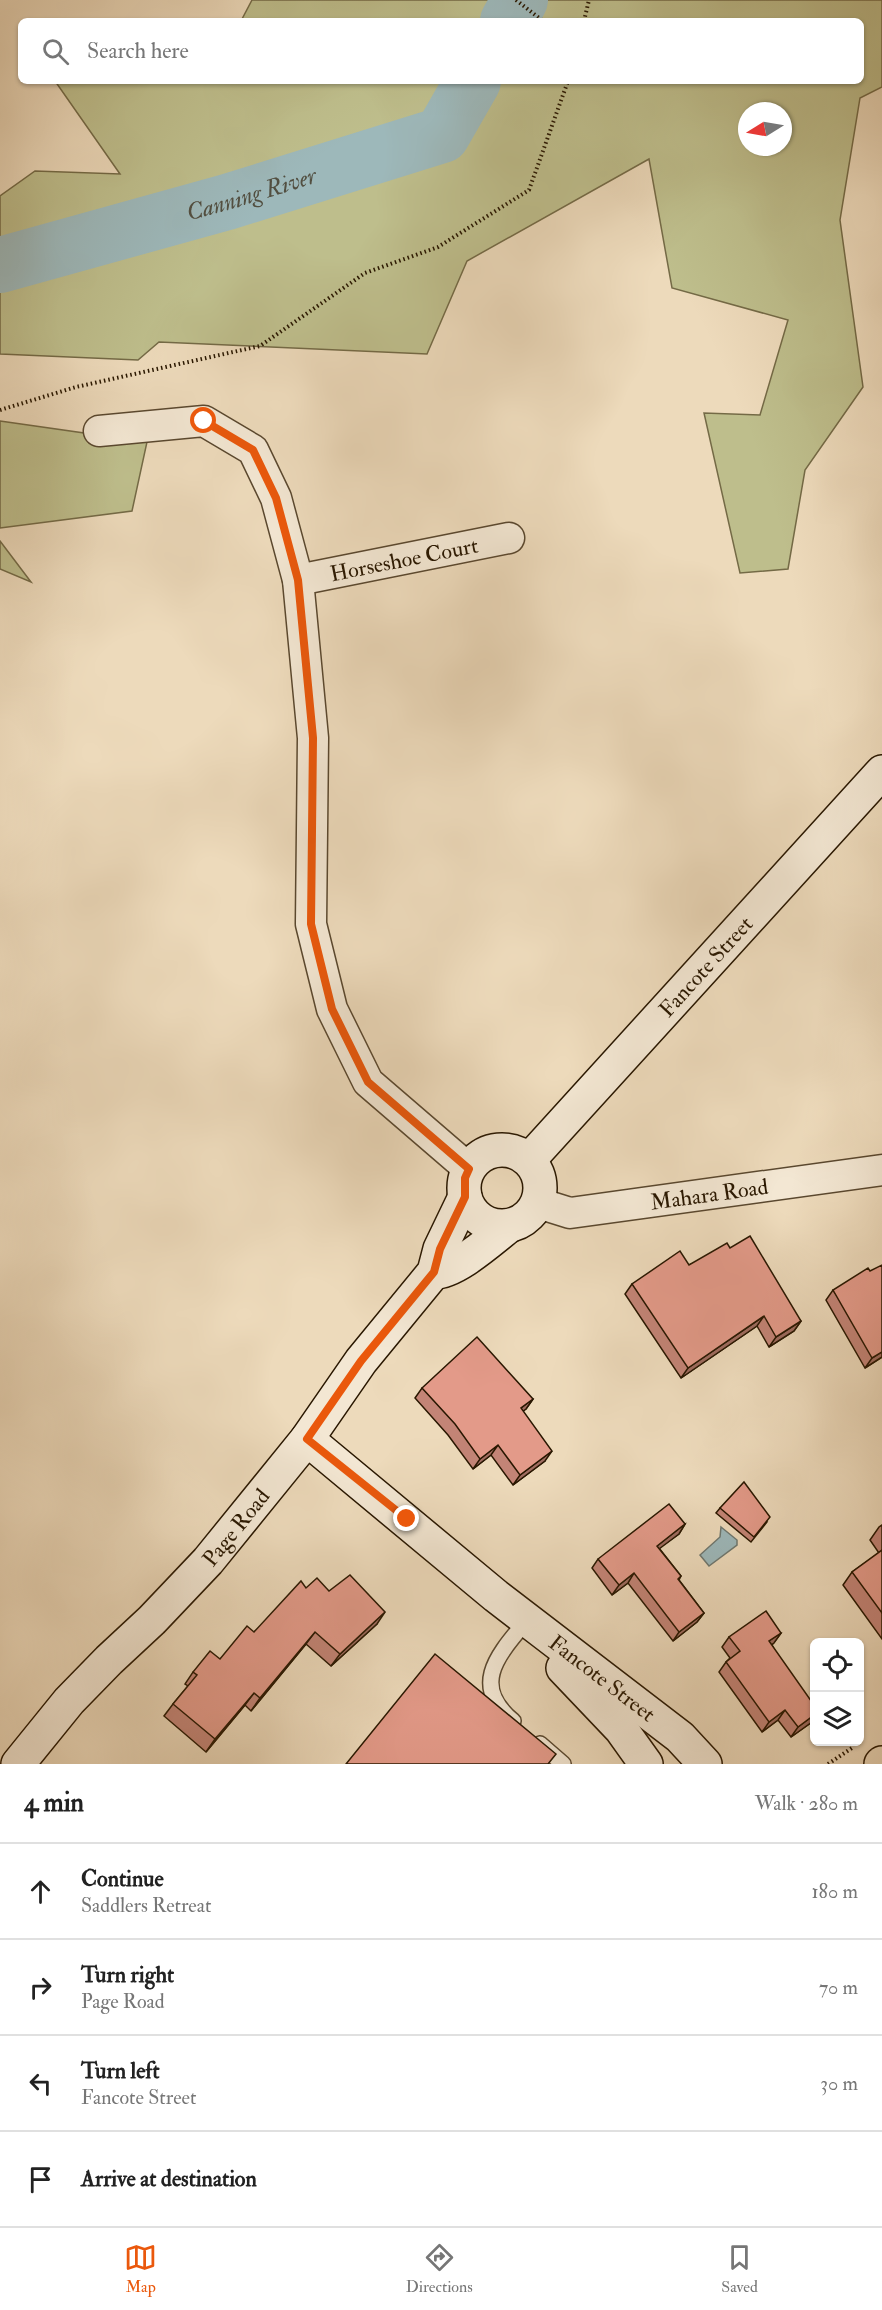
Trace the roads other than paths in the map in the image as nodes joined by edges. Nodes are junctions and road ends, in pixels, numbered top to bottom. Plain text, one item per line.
1 (99, 431) dead end
2 (509, 538) dead end
3 (298, 580) junction
4 (882, 772) edge
5 (529, 1160) junction
6 (882, 1170) edge
7 (467, 1183) junction
8 (538, 1203) junction
9 (509, 1226) junction
10 (434, 1272) junction
11 (307, 1439) junction
12 (496, 1596) junction
13 (523, 1625) junction
14 (18, 1764) edge
15 (563, 1764) edge
16 (646, 1764) edge
17 (705, 1764) edge

1 - 3 street
2 - 3 street, Horseshoe Court
3 - 7 street
4 - 5 main road, Fancote Street
5 - 7 main road
5 - 8 main road
6 - 8 street, Mahara Road
7 - 9 main road
7 - 10 main road, Page Road
8 - 9 main road
9 - 10 main road, Page Road
10 - 11 main road, Page Road
11 - 12 main road, Fancote Street
11 - 14 main road, Page Road
12 - 13 main road, Fancote Street
12 - 17 main road, Fancote Street
13 - 15 lane
13 - 16 main road, Fancote Street

